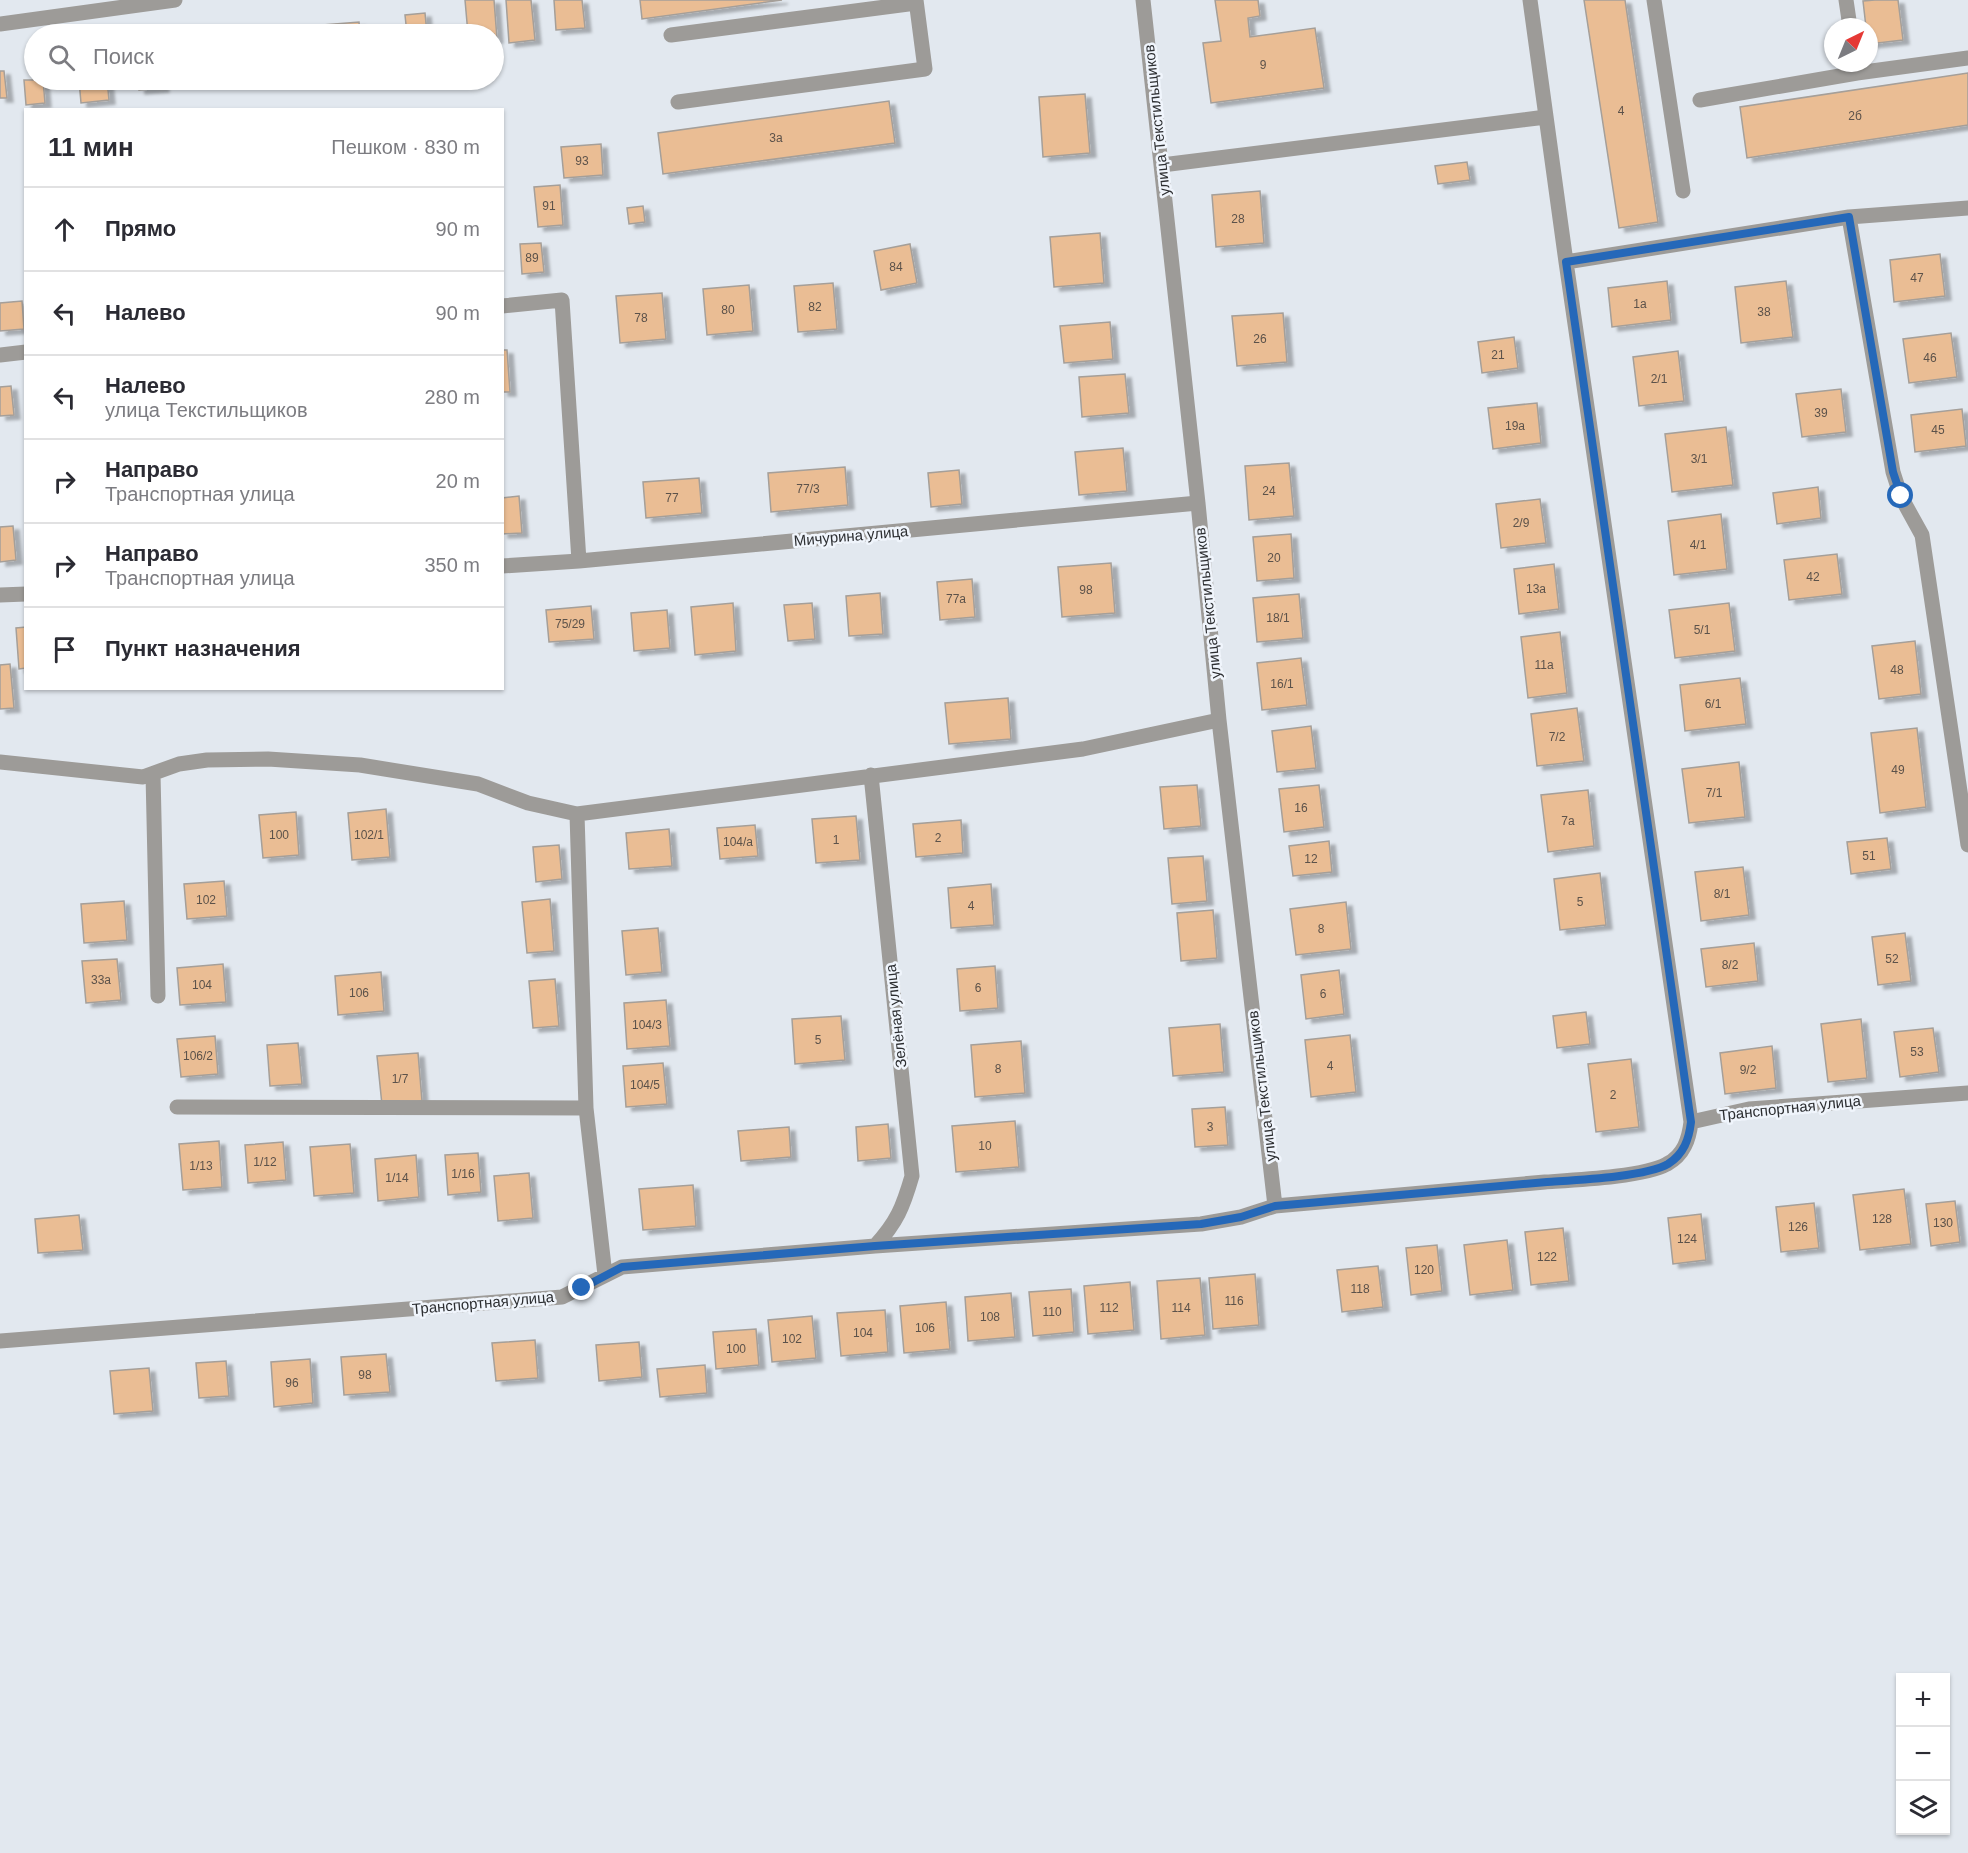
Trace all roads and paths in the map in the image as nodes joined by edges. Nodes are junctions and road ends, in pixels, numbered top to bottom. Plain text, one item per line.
1 (175, 0) edge
2 (1143, 0) edge
3 (1530, 0) edge
4 (1654, 0) edge
5 (1846, 0) edge
6 (916, 1) edge
7 (1849, 18) edge
8 (0, 24) edge
9 (671, 35) dead end
10 (1968, 58) edge
11 (1878, 66) edge
12 (1837, 72) edge
13 (1700, 100) dead end
14 (678, 102) dead end
15 (1546, 117) junction
16 (1162, 165) junction
17 (1683, 191) dead end
18 (1968, 208) edge
19 (1849, 217) junction
20 (1566, 262) junction
21 (504, 306) edge
22 (24, 352) edge
23 (0, 355) edge
24 (1198, 503) junction
25 (579, 561) junction
26 (504, 566) edge
27 (24, 594) edge
28 (0, 595) edge
29 (1219, 720) junction
30 (0, 762) edge
31 (153, 774) junction
32 (871, 776) junction
33 (577, 814) junction
34 (1968, 845) edge
35 (158, 996) dead end
36 (1968, 1093) edge
37 (177, 1107) dead end
38 (586, 1108) junction
39 (1691, 1122) junction
40 (1275, 1206) junction
41 (875, 1246) junction
42 (605, 1275) junction
43 (0, 1341) edge

1 - 8 street
2 - 16 street, улица Текстильщиков
3 - 15 street
4 - 17 street
5 - 7 street
6 - 9 street
6 - 14 street
10 - 11 street
12 - 13 street
15 - 16 street
15 - 20 street
16 - 24 street, улица Текстильщиков
18 - 19 street
19 - 20 street
19 - 34 street
20 - 39 street
21 - 25 street
22 - 23 street
24 - 25 street, Мичурина улица
24 - 29 street, улица Текстильщиков
25 - 26 street, Мичурина улица
27 - 28 street
29 - 32 street
29 - 40 street, улица Текстильщиков
30 - 31 street
31 - 33 street
31 - 35 street
32 - 33 street
32 - 41 street, Зелёная улица
33 - 38 street
36 - 39 street, Транспортная улица
37 - 38 street
38 - 42 street
39 - 40 street, Транспортная улица
40 - 41 street, Транспортная улица
41 - 42 street, Транспортная улица
42 - 43 street, Транспортная улица

